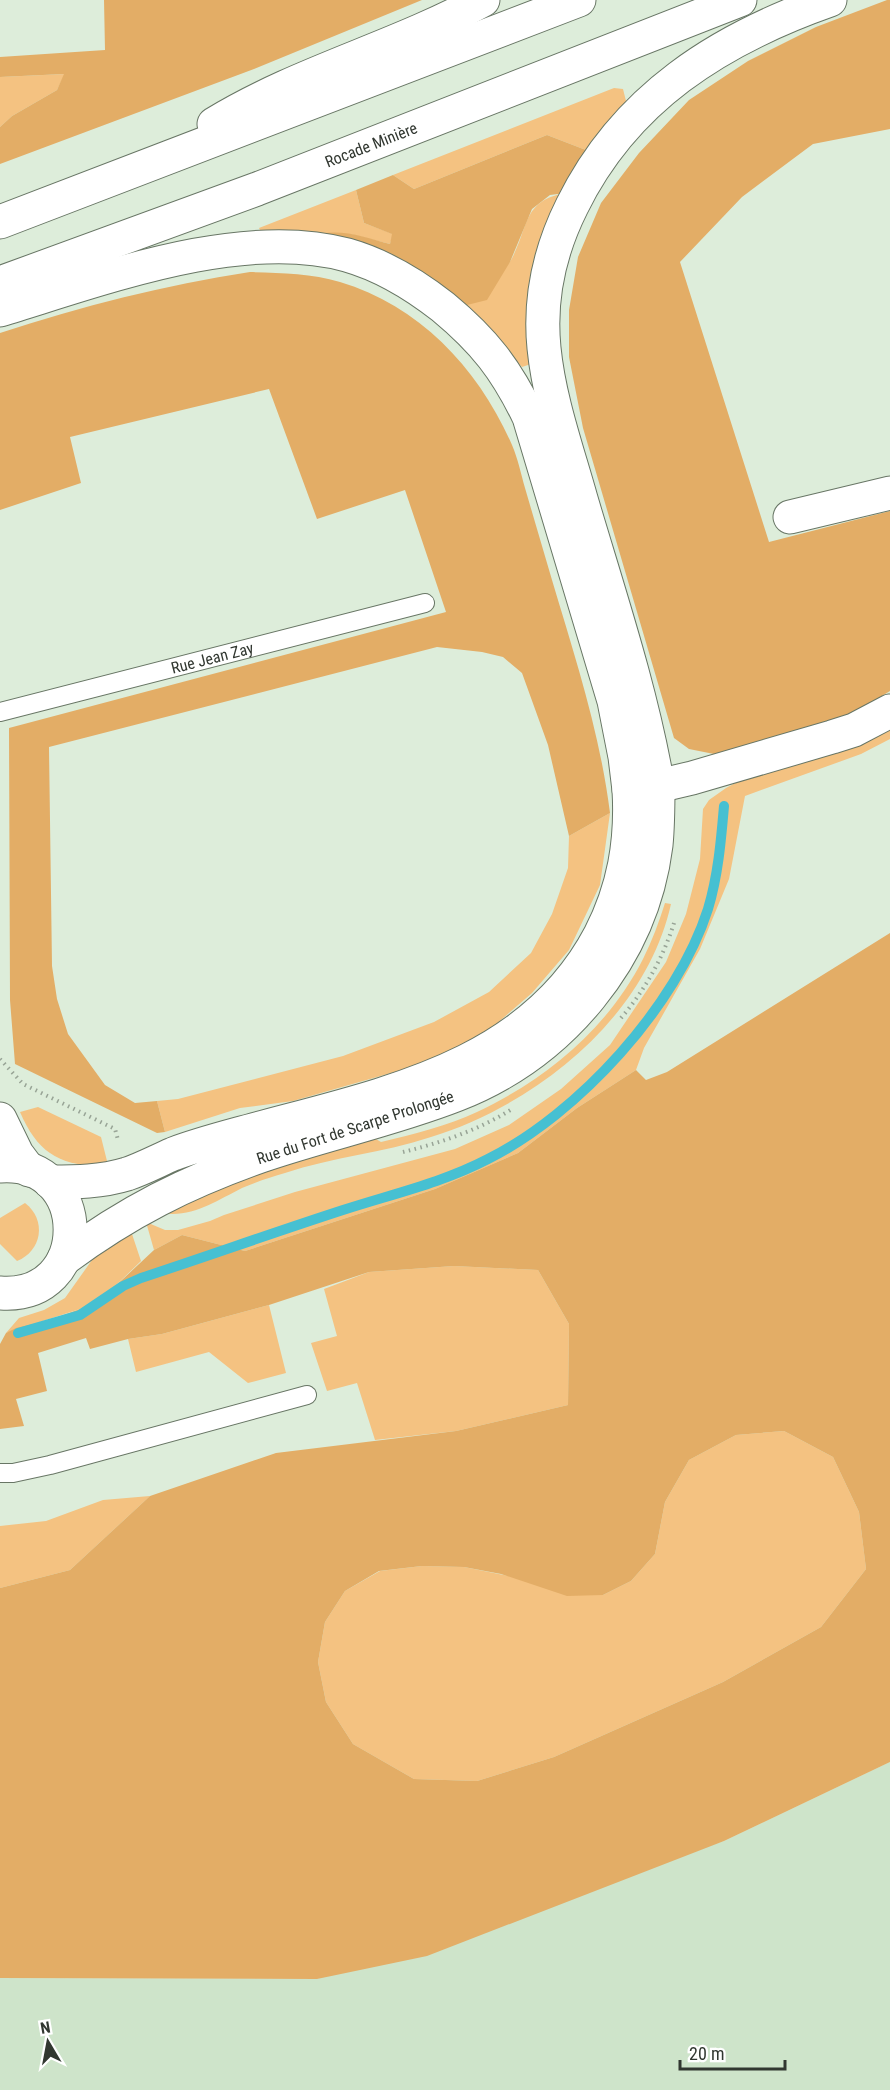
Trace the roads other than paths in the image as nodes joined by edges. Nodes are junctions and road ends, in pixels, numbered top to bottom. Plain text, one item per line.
1 (483, 0) edge
2 (579, 0) edge
3 (740, 0) edge
4 (830, 0) edge
5 (135, 171) junction
6 (0, 222) edge
7 (0, 283) edge
8 (0, 310) edge
9 (890, 493) edge
10 (790, 517) dead end
11 (425, 603) dead end
12 (890, 711) edge
13 (0, 712) edge
14 (644, 788) junction
15 (0, 1119) edge
16 (26, 1173) edge
17 (64, 1259) junction
18 (6, 1298) edge
19 (307, 1395) dead end
20 (0, 1473) edge

1 - 5 main road
2 - 5 main road
3 - 7 main road, Rocade Minière
4 - 14 main road
5 - 6 main road
8 - 14 main road
9 - 10 main road
11 - 13 lane, Rue Jean Zay
12 - 14 main road
14 - 16 main road, Rue du Fort de Scarpe Prolongée
14 - 17 main road, Rue du Fort de Scarpe Prolongée
15 - 16 main road
16 - 17 main road
17 - 18 main road, Rue du Fort de Scarpe Prolongée
19 - 20 lane

